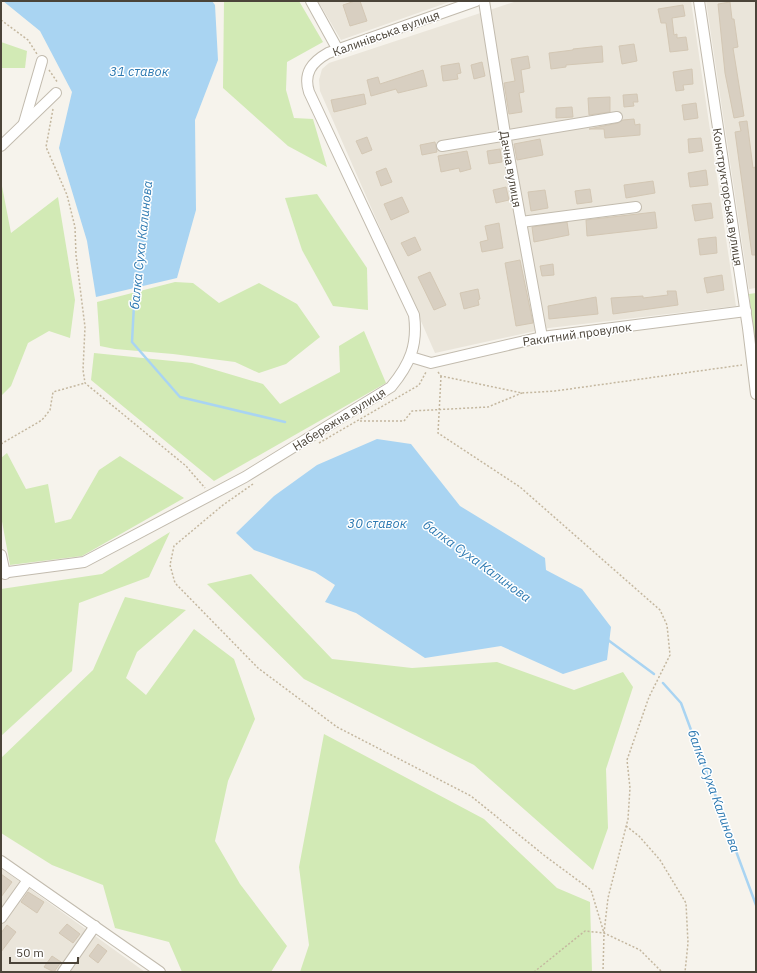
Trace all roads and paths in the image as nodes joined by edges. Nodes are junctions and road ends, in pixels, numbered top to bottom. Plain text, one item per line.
1 (311, 1) edge
2 (476, 1) edge
3 (484, 1) edge
4 (699, 1) edge
5 (1, 20) edge
6 (338, 50) junction
7 (318, 59) joint
8 (42, 61) junction
9 (56, 93) junction
10 (617, 117) dead end
11 (23, 124) junction
12 (505, 134) junction
13 (1, 146) edge
14 (442, 146) dead end
15 (636, 207) dead end
16 (521, 222) junction
17 (746, 311) junction
18 (542, 337) junction
19 (411, 357) junction
20 (431, 363) junction
21 (752, 363) junction
22 (441, 376) junction
23 (85, 383) junction
24 (522, 393) junction
25 (756, 394) edge
26 (440, 411) junction
27 (358, 421) junction
28 (1, 444) edge
29 (317, 445) dead end
30 (256, 482) dead end
31 (211, 495) junction
32 (1, 556) edge
33 (3, 573) edge
34 (626, 826) junction
35 (1, 861) edge
36 (28, 880) junction
37 (1, 918) edge
38 (95, 926) junction
39 (604, 933) junction
40 (63, 972) edge
41 (160, 972) edge
42 (534, 972) edge
43 (603, 972) edge
44 (662, 972) edge
45 (685, 972) edge

1 - 6 street
2 - 6 street, Калинівська вулиця
3 - 12 street, Дачна вулиця
4 - 17 street, Конструкторська вулиця
5 - 8 path
6 - 7 street, Калинівська вулиця
7 - 19 street, Набережна вулиця
8 - 9 path
8 - 11 street
9 - 11 street
9 - 23 path
10 - 12 street
11 - 13 street
12 - 14 street
12 - 16 street, Дачна вулиця
15 - 16 street
16 - 18 street, Дачна вулиця
17 - 18 street, Ракитний провулок
17 - 21 street, Конструкторська вулиця
18 - 20 street, Ракитний провулок
19 - 20 street, Ракитний провулок
19 - 31 street, Набережна вулиця
20 - 22 path
20 - 27 path
21 - 24 path
21 - 25 street, Конструкторська вулиця
22 - 24 path
22 - 26 path
23 - 28 path
23 - 31 path
24 - 26 path
26 - 27 path
26 - 34 path
27 - 29 path
30 - 39 path
31 - 33 street, Набережна вулиця
32 - 33 street
34 - 39 path
34 - 45 path
35 - 36 street
36 - 37 street
36 - 38 street
38 - 40 street
38 - 41 street
39 - 42 path
39 - 43 path
39 - 44 path

